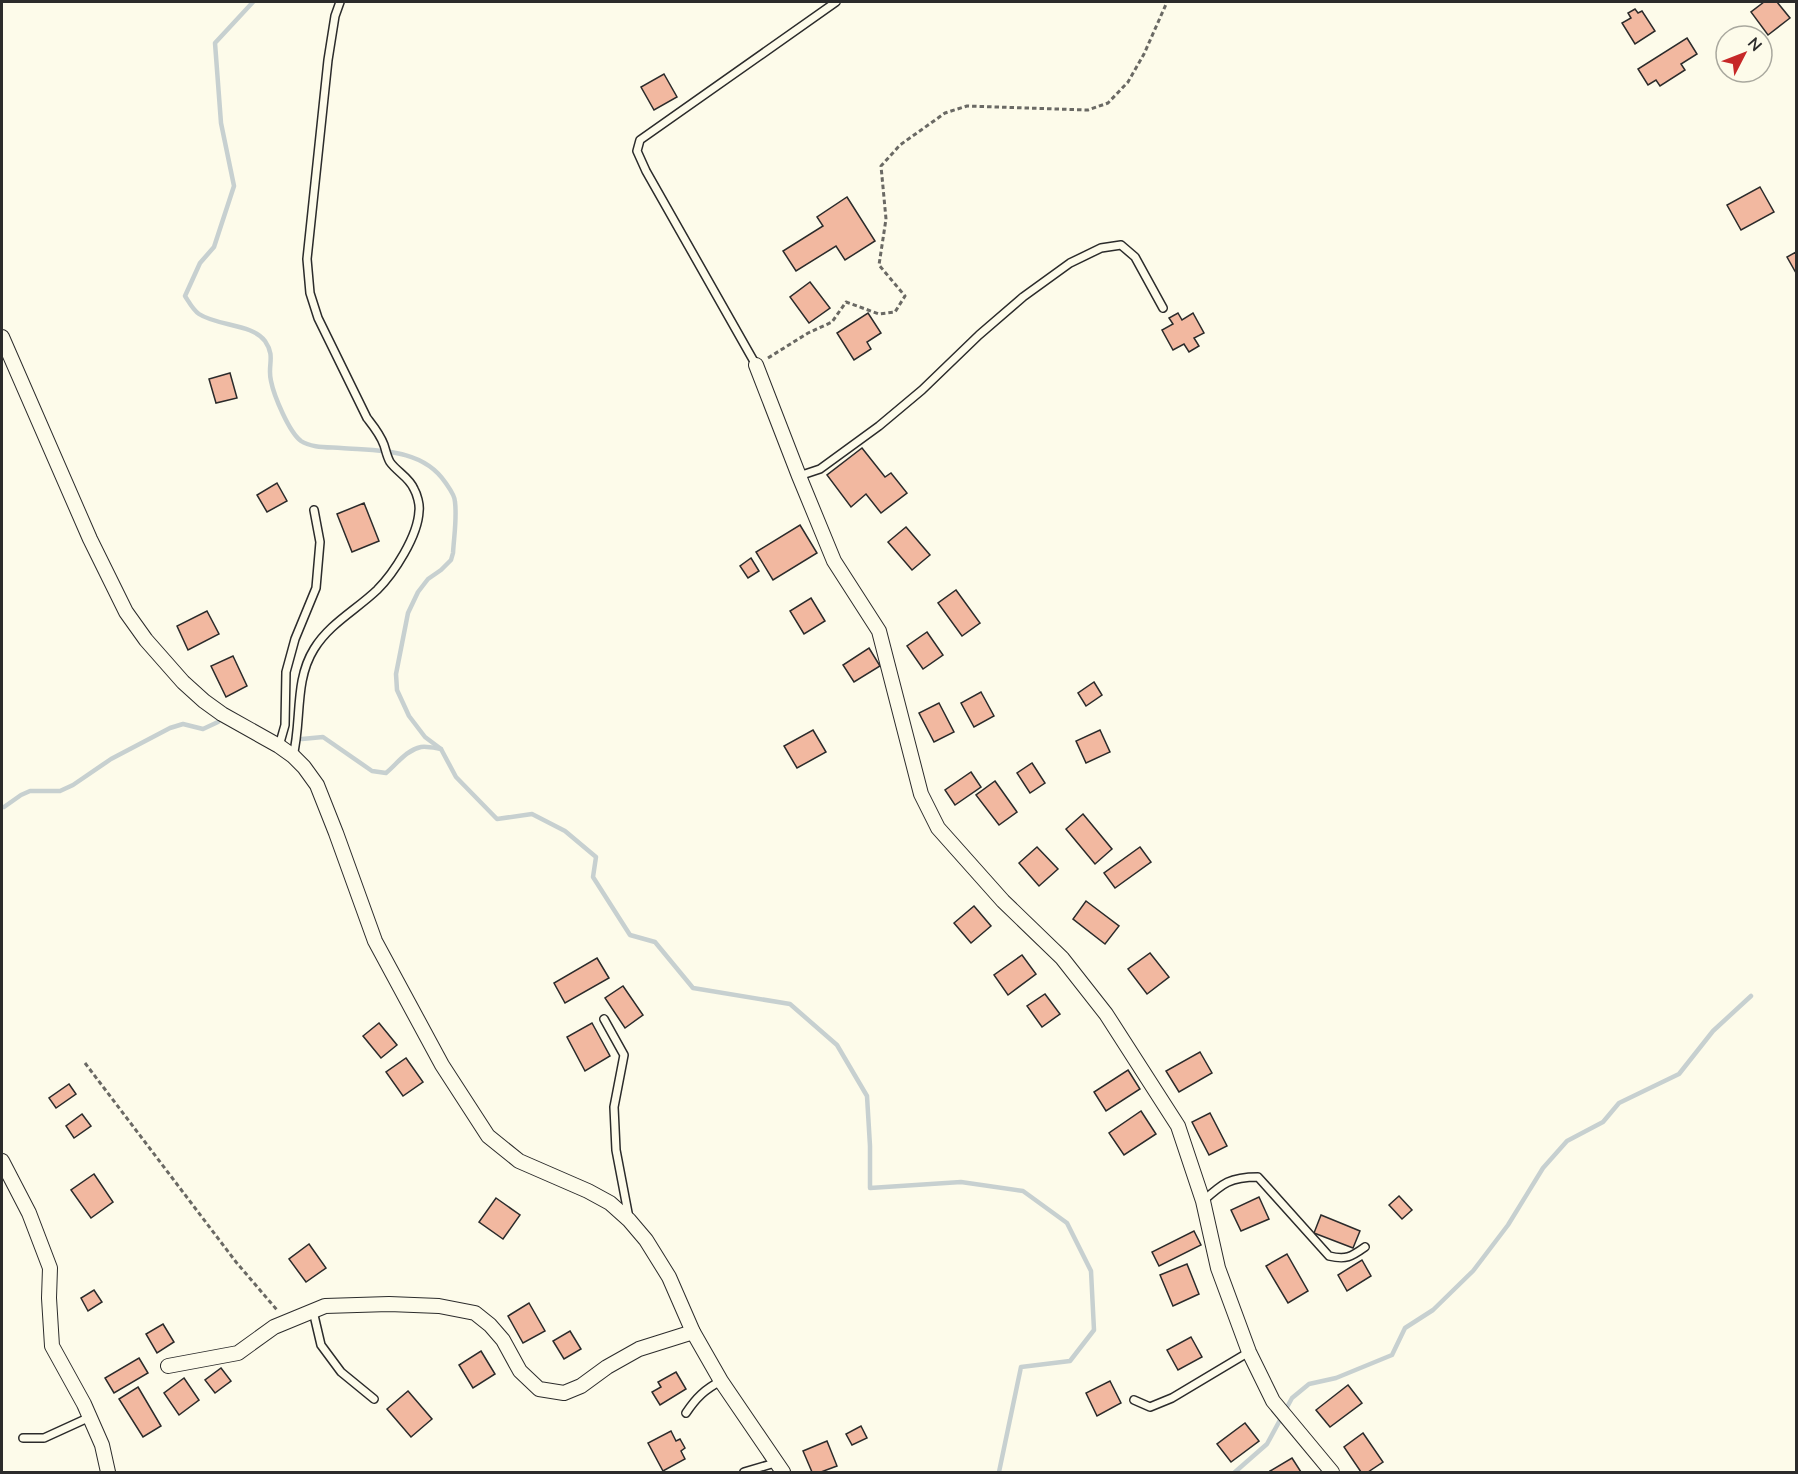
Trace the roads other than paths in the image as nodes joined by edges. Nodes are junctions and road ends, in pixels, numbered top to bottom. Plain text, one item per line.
1 (340, 2) edge
2 (836, 2) edge
3 (1163, 308) dead end
4 (2, 337) edge
5 (756, 365) joint
6 (799, 476) junction
7 (314, 510) dead end
8 (279, 747) junction
9 (293, 756) junction
10 (604, 1018) dead end
11 (2, 1161) edge
12 (1203, 1201) junction
13 (629, 1220) junction
14 (1365, 1247) dead end
15 (313, 1311) junction
16 (693, 1332) junction
17 (1249, 1352) junction
18 (168, 1366) dead end
19 (721, 1381) junction
20 (374, 1399) dead end
21 (1134, 1400) dead end
22 (686, 1413) dead end
23 (90, 1417) junction
24 (23, 1437) dead end
25 (779, 1468) edge
26 (108, 1473) edge
27 (744, 1473) edge
28 (1332, 1473) edge

1 - 9 lane
2 - 5 lane
3 - 6 lane
4 - 8 street
5 - 6 street
6 - 12 street
7 - 8 lane
8 - 9 street
9 - 13 street
10 - 13 lane
11 - 23 street
12 - 14 lane
12 - 17 street
13 - 16 street
15 - 16 street
15 - 18 street
15 - 20 lane
16 - 19 street
17 - 21 lane
17 - 28 street
19 - 22 lane
19 - 25 street
23 - 24 lane
23 - 26 street
25 - 27 lane

